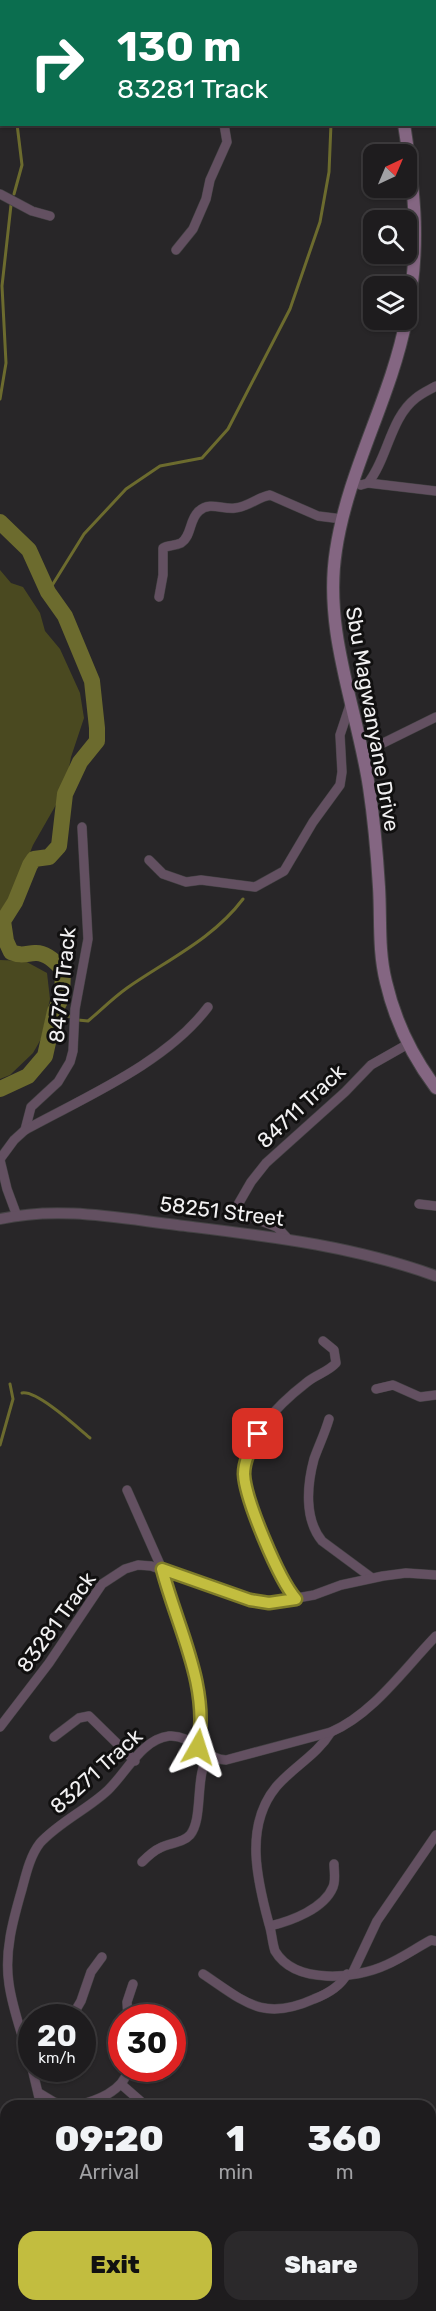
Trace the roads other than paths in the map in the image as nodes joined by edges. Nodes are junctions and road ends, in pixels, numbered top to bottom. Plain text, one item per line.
1 (224, 126) edge
2 (405, 126) edge
3 (0, 194) edge
4 (50, 216) dead end
5 (176, 250) dead end
6 (413, 276) edge
7 (403, 330) edge
8 (436, 386) edge
9 (353, 482) junction
10 (368, 483) junction
11 (436, 491) edge
12 (342, 519) junction
13 (159, 597) dead end
14 (351, 702) junction
15 (436, 717) edge
16 (363, 753) junction
17 (82, 827) dead end
18 (149, 860) dead end
19 (208, 1007) dead end
20 (408, 1044) junction
21 (436, 1088) edge
22 (25, 1130) junction
23 (0, 1160) edge
24 (419, 1204) dead end
25 (436, 1206) edge
26 (17, 1216) junction
27 (0, 1219) edge
28 (288, 1239) junction
29 (436, 1276) edge
30 (322, 1341) dead end
31 (376, 1389) dead end
32 (436, 1395) edge
33 (329, 1419) dead end
34 (127, 1490) dead end
35 (162, 1569) junction
36 (436, 1575) edge
37 (372, 1578) junction
38 (296, 1599) junction
39 (436, 1636) edge
40 (0, 1727) edge
41 (331, 1732) junction
42 (54, 1737) dead end
43 (198, 1747) junction
44 (209, 1754) junction
45 (135, 1761) junction
46 (436, 1835) edge
47 (142, 1862) dead end
48 (334, 1864) dead end
49 (270, 1926) junction
50 (436, 1941) edge
51 (102, 1957) dead end
52 (203, 1974) dead end
53 (350, 1974) junction
54 (133, 1984) dead end
55 (79, 2004) edge
56 (127, 2004) edge
57 (18, 2020) edge
58 (36, 2082) edge
59 (123, 2082) edge
60 (122, 2085) junction
61 (39, 2093) junction
62 (40, 2100) edge
63 (51, 2100) edge
64 (93, 2100) edge
65 (139, 2100) edge

1 - 5 street
2 - 6 main road, Sbu Magwanyane Drive
3 - 4 street
7 - 9 main road, Sbu Magwanyane Drive
8 - 10 street
9 - 10 street
9 - 12 main road, Sbu Magwanyane Drive
10 - 11 street
12 - 13 street
12 - 14 main road, Sbu Magwanyane Drive
14 - 16 main road, Sbu Magwanyane Drive
14 - 18 street
15 - 16 street
16 - 20 main road, Sbu Magwanyane Drive
17 - 22 street, 84710 Track
19 - 22 street
20 - 21 main road, Sbu Magwanyane Drive
20 - 28 street, 84711 Track
22 - 23 street
23 - 26 street
24 - 25 street
26 - 27 street, 58251 Street
26 - 28 street, 58251 Street
28 - 29 street, 58251 Street
30 - 38 street
31 - 32 street
33 - 37 street
34 - 35 street
35 - 38 street, 83281 Track
35 - 40 street, 83281 Track
35 - 43 street
36 - 37 street, 83281 Track
37 - 38 street, 83281 Track
39 - 41 street, 83271 Track
41 - 44 street, 83271 Track
41 - 49 street
42 - 45 street
43 - 44 street, 83271 Track
43 - 45 street, 83271 Track
44 - 47 street
45 - 57 street, 83271 Track
46 - 53 street
48 - 49 street
49 - 53 street
50 - 53 street
51 - 55 street
52 - 53 street
54 - 56 street
58 - 61 street, 83271 Track
59 - 60 street
60 - 64 street
60 - 65 street
61 - 62 street, 83271 Track
61 - 63 street

